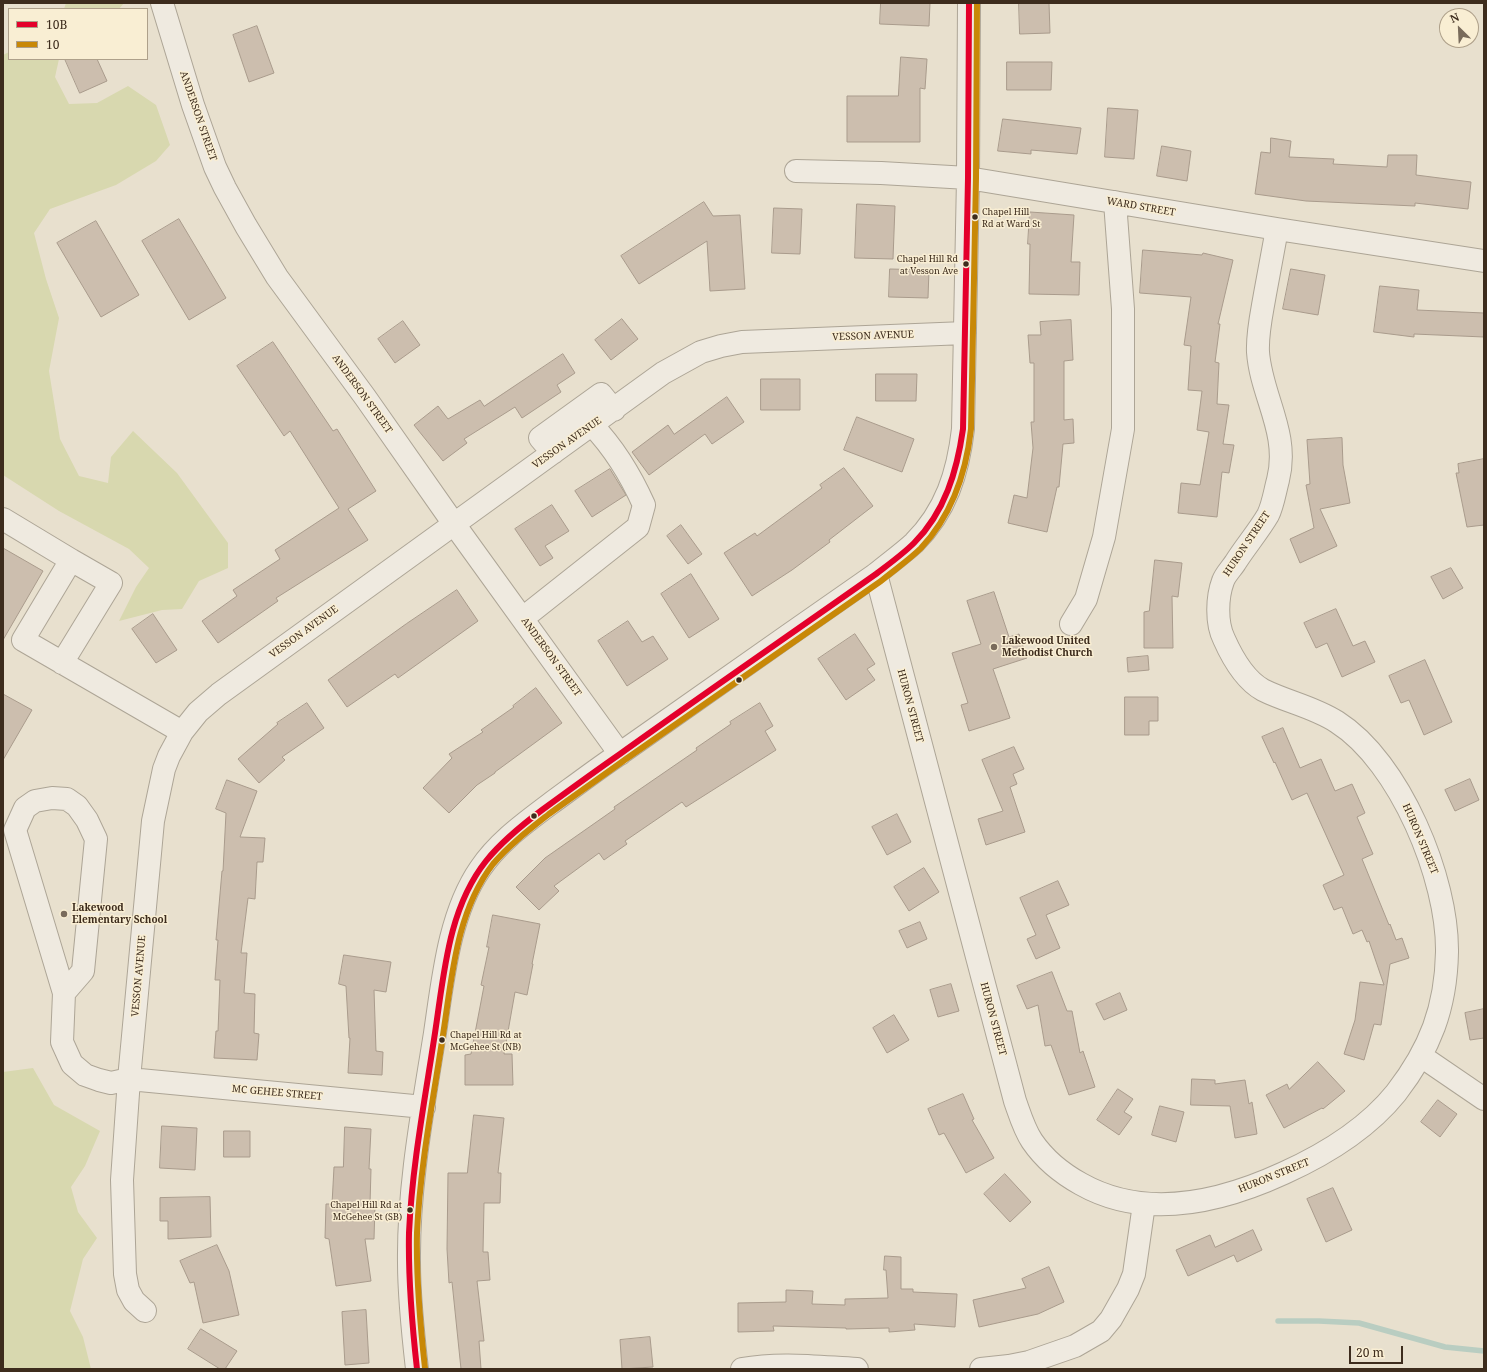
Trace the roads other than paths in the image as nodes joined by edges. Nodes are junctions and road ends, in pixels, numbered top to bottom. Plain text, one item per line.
1 (162, 3) edge
2 (969, 3) edge
3 (796, 171) dead end
4 (968, 178) junction
5 (1115, 202) junction
6 (1277, 229) junction
7 (1484, 261) edge
8 (964, 333) junction
9 (614, 410) junction
10 (592, 425) junction
11 (553, 453) junction
12 (3, 519) edge
13 (454, 524) junction
14 (71, 560) junction
15 (876, 574) junction
16 (523, 618) junction
17 (1071, 624) dead end
18 (62, 663) junction
19 (182, 732) junction
20 (620, 754) junction
21 (11, 819) edge
22 (64, 993) junction
23 (1421, 1056) junction
24 (129, 1079) junction
25 (1484, 1099) edge
26 (424, 1107) junction
27 (1144, 1204) junction
28 (145, 1311) dead end
29 (417, 1369) edge
30 (742, 1369) edge
31 (857, 1369) edge
32 (981, 1369) edge

1 - 13 street, ANDERSON STREET
2 - 4 street
3 - 4 street, WARD STREET
4 - 5 street, WARD STREET
4 - 8 street
5 - 6 street, WARD STREET
5 - 17 street
6 - 7 street, WARD STREET
6 - 23 street, HURON STREET
8 - 9 street, VESSON AVENUE
8 - 15 street
9 - 10 street, VESSON AVENUE
9 - 11 street
10 - 11 street, VESSON AVENUE
10 - 16 street
11 - 13 street, VESSON AVENUE
12 - 14 street
13 - 16 street, ANDERSON STREET
13 - 19 street, VESSON AVENUE
14 - 18 street
14 - 18 street
15 - 20 street
15 - 27 street, HURON STREET
16 - 20 street, ANDERSON STREET
18 - 19 street
19 - 24 street, VESSON AVENUE
20 - 26 street
21 - 22 street, MC GEHEE STREET
21 - 22 street
22 - 24 street, MC GEHEE STREET
23 - 25 street
23 - 27 street, HURON STREET
24 - 26 street, MC GEHEE STREET
24 - 28 street, VESSON AVENUE
26 - 29 street
27 - 32 street
30 - 31 street

